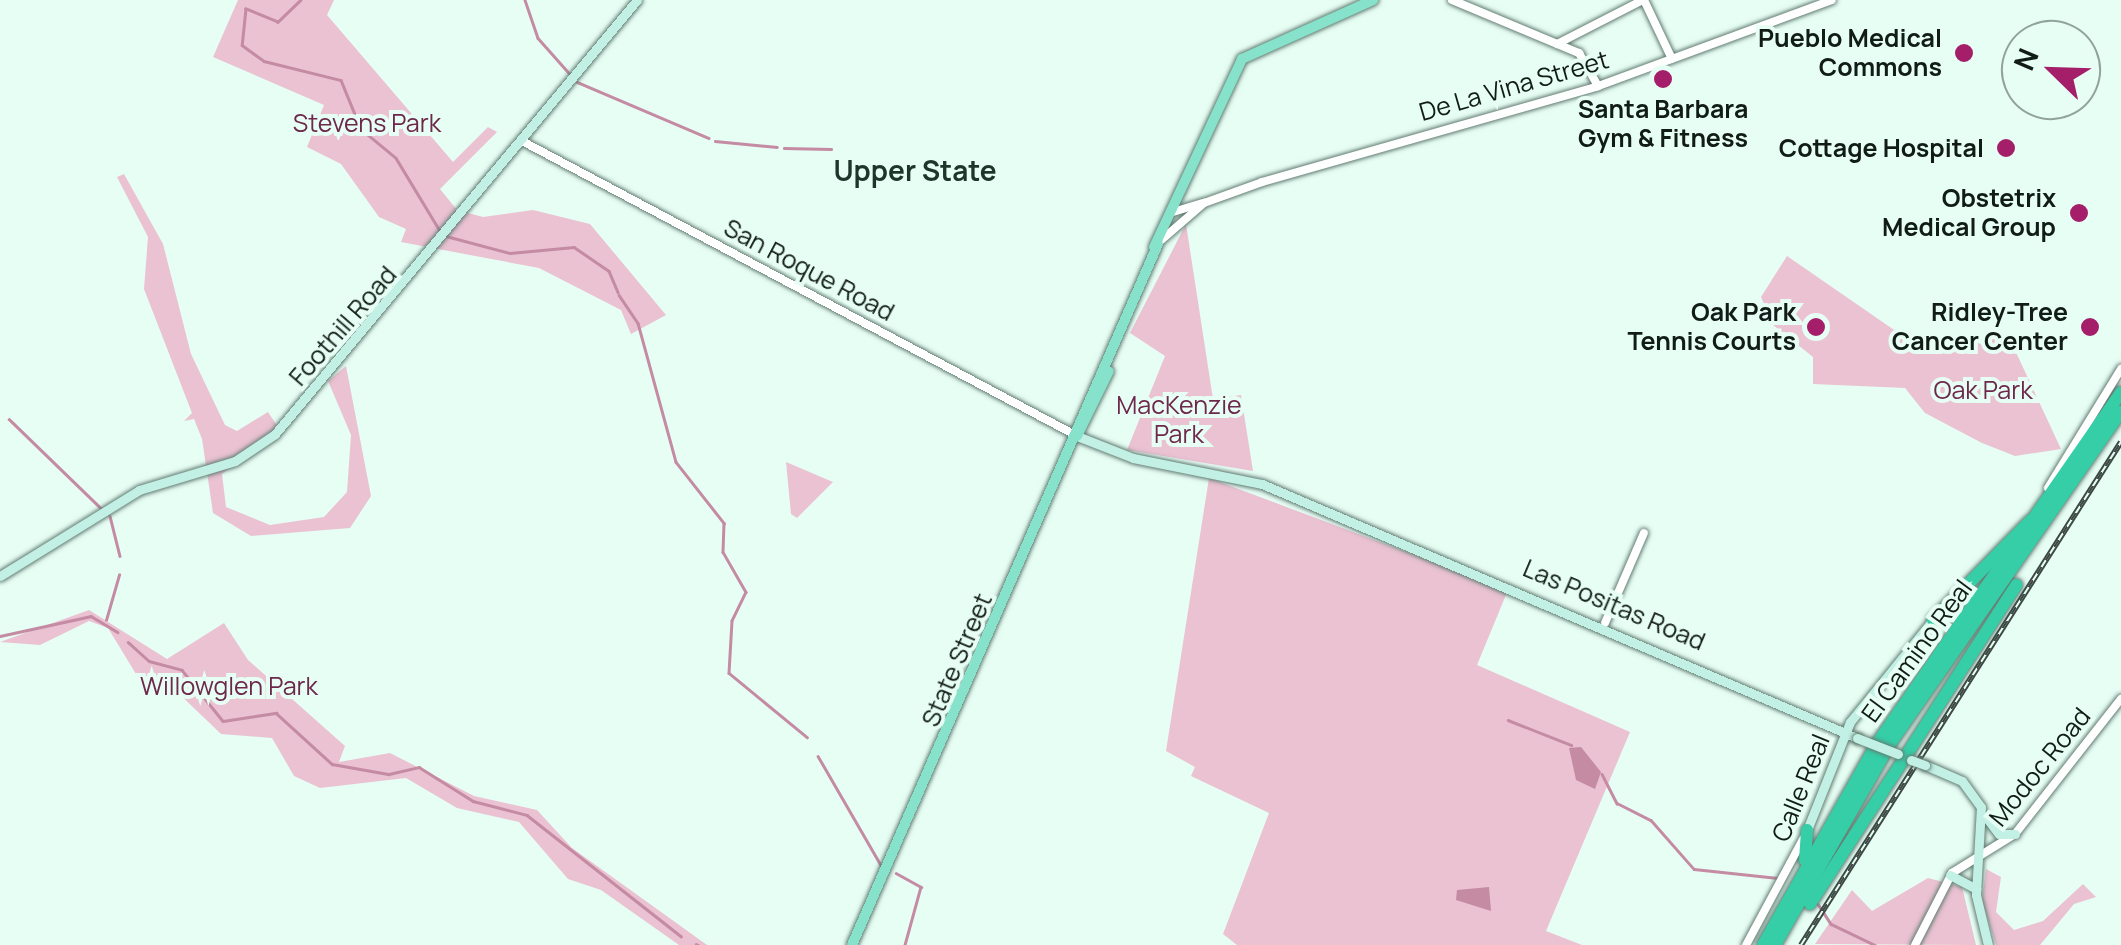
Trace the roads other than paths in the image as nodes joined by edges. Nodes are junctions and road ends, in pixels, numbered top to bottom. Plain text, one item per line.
1 (637, 0) edge
2 (1373, 0) edge
3 (1644, 0) edge
4 (1832, 0) edge
5 (1457, 2) edge
6 (1558, 44) junction
7 (1672, 59) junction
8 (1598, 86) junction
9 (522, 140) junction
10 (1180, 196) junction
11 (1204, 203) junction
12 (1193, 205) junction
13 (1172, 212) junction
14 (1158, 243) junction
15 (2121, 369) edge
16 (2121, 393) edge
17 (2121, 412) edge
18 (1076, 436) junction
19 (2065, 482) junction
20 (2064, 504) junction
21 (1644, 532) dead end
22 (0, 576) edge
23 (1933, 620) junction
24 (1605, 624) junction
25 (2121, 699) edge
26 (1845, 732) junction
27 (1904, 757) junction
28 (1984, 815) junction
29 (1807, 830) junction
30 (2014, 834) junction
31 (1980, 858) junction
32 (1950, 875) junction
33 (1976, 888) junction
34 (876, 900) junction
35 (852, 945) edge
36 (860, 945) edge
37 (1746, 945) edge
38 (1760, 945) edge
39 (1776, 945) edge
40 (1915, 945) edge
41 (1988, 945) edge

1 - 9 main road, Foothill Road
2 - 10 main road, State Street
3 - 6 street
3 - 7 street
4 - 7 street, De La Vina Street
5 - 6 street
6 - 8 street
7 - 8 street, De La Vina Street
8 - 11 street, De La Vina Street
9 - 18 street, San Roque Road
9 - 22 main road, Foothill Road
10 - 12 street
10 - 13 main road, State Street
11 - 12 street, De La Vina Street
11 - 14 street, De La Vina Street
12 - 13 street, De La Vina Street
13 - 14 main road, State Street
14 - 18 main road, State Street
15 - 23 street, Calle Real
16 - 19 highway, El Camino Real
17 - 20 highway, El Camino Real
18 - 24 main road, Las Positas Road
18 - 34 main road, State Street
19 - 23 highway
19 - 38 highway, El Camino Real
20 - 27 highway
20 - 39 highway, El Camino Real
21 - 24 street
23 - 26 main road, Calle Real
24 - 26 main road, Las Positas Road
25 - 30 street, Modoc Road
26 - 27 main road, Las Positas Road, bridge
26 - 29 main road, Calle Real
27 - 28 main road, Las Positas Road, bridge
27 - 39 highway
28 - 30 main road, Las Positas Road
28 - 31 main road
29 - 37 street, Calle Real
29 - 38 highway
30 - 31 street, Modoc Road
31 - 32 street, Modoc Road
31 - 33 main road
32 - 33 main road
32 - 40 street
33 - 41 main road
34 - 35 main road, State Street
34 - 36 main road, State Street

